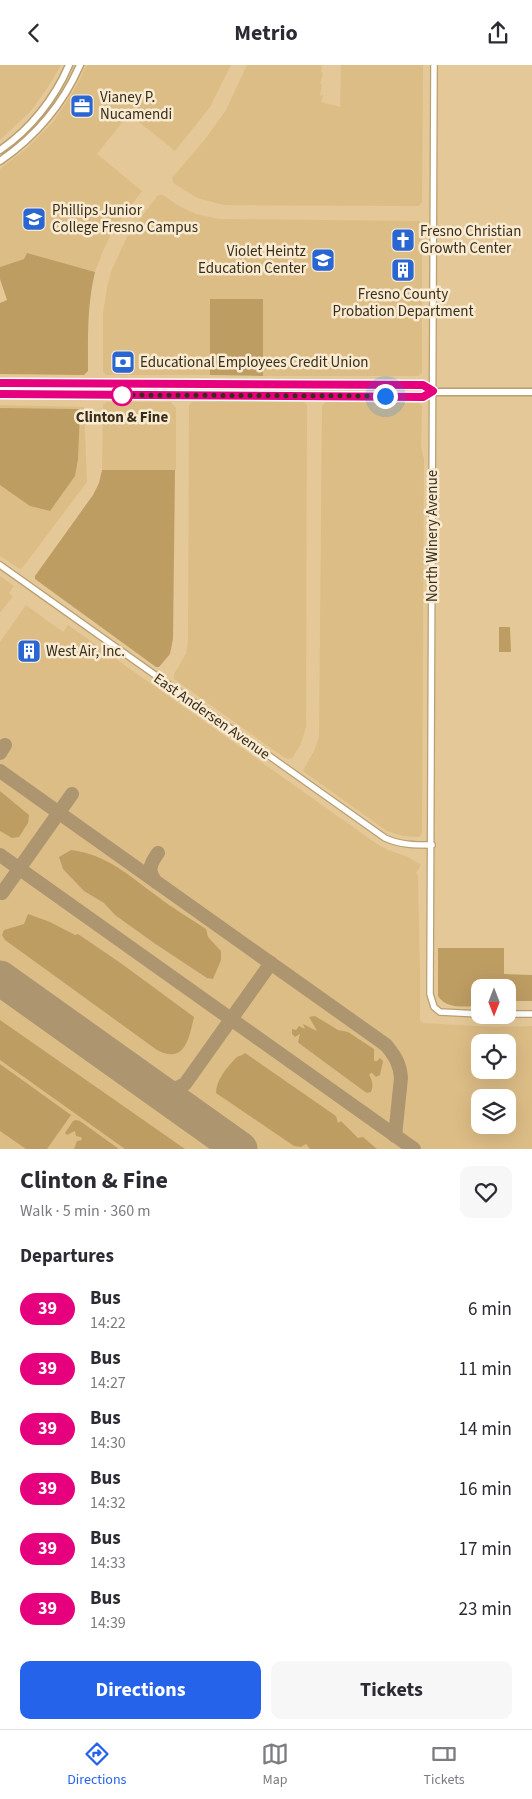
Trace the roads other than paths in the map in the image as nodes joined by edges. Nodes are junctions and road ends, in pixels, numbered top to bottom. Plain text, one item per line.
1 (69, 65) edge
2 (80, 65) edge
3 (434, 65) edge
4 (0, 150) edge
5 (0, 161) edge
6 (0, 383) edge
7 (433, 391) junction
8 (532, 392) edge
9 (0, 394) edge
10 (0, 565) edge
11 (432, 845) junction
12 (471, 1014) edge
13 (516, 1014) edge
14 (532, 1014) edge

1 - 4 main road
2 - 5 main road
3 - 7 street, North Winery Avenue
6 - 7 main road
7 - 8 main road
7 - 9 main road
7 - 11 street, North Winery Avenue
10 - 11 street, East Andersen Avenue
11 - 12 street, North Winery Avenue
13 - 14 street

